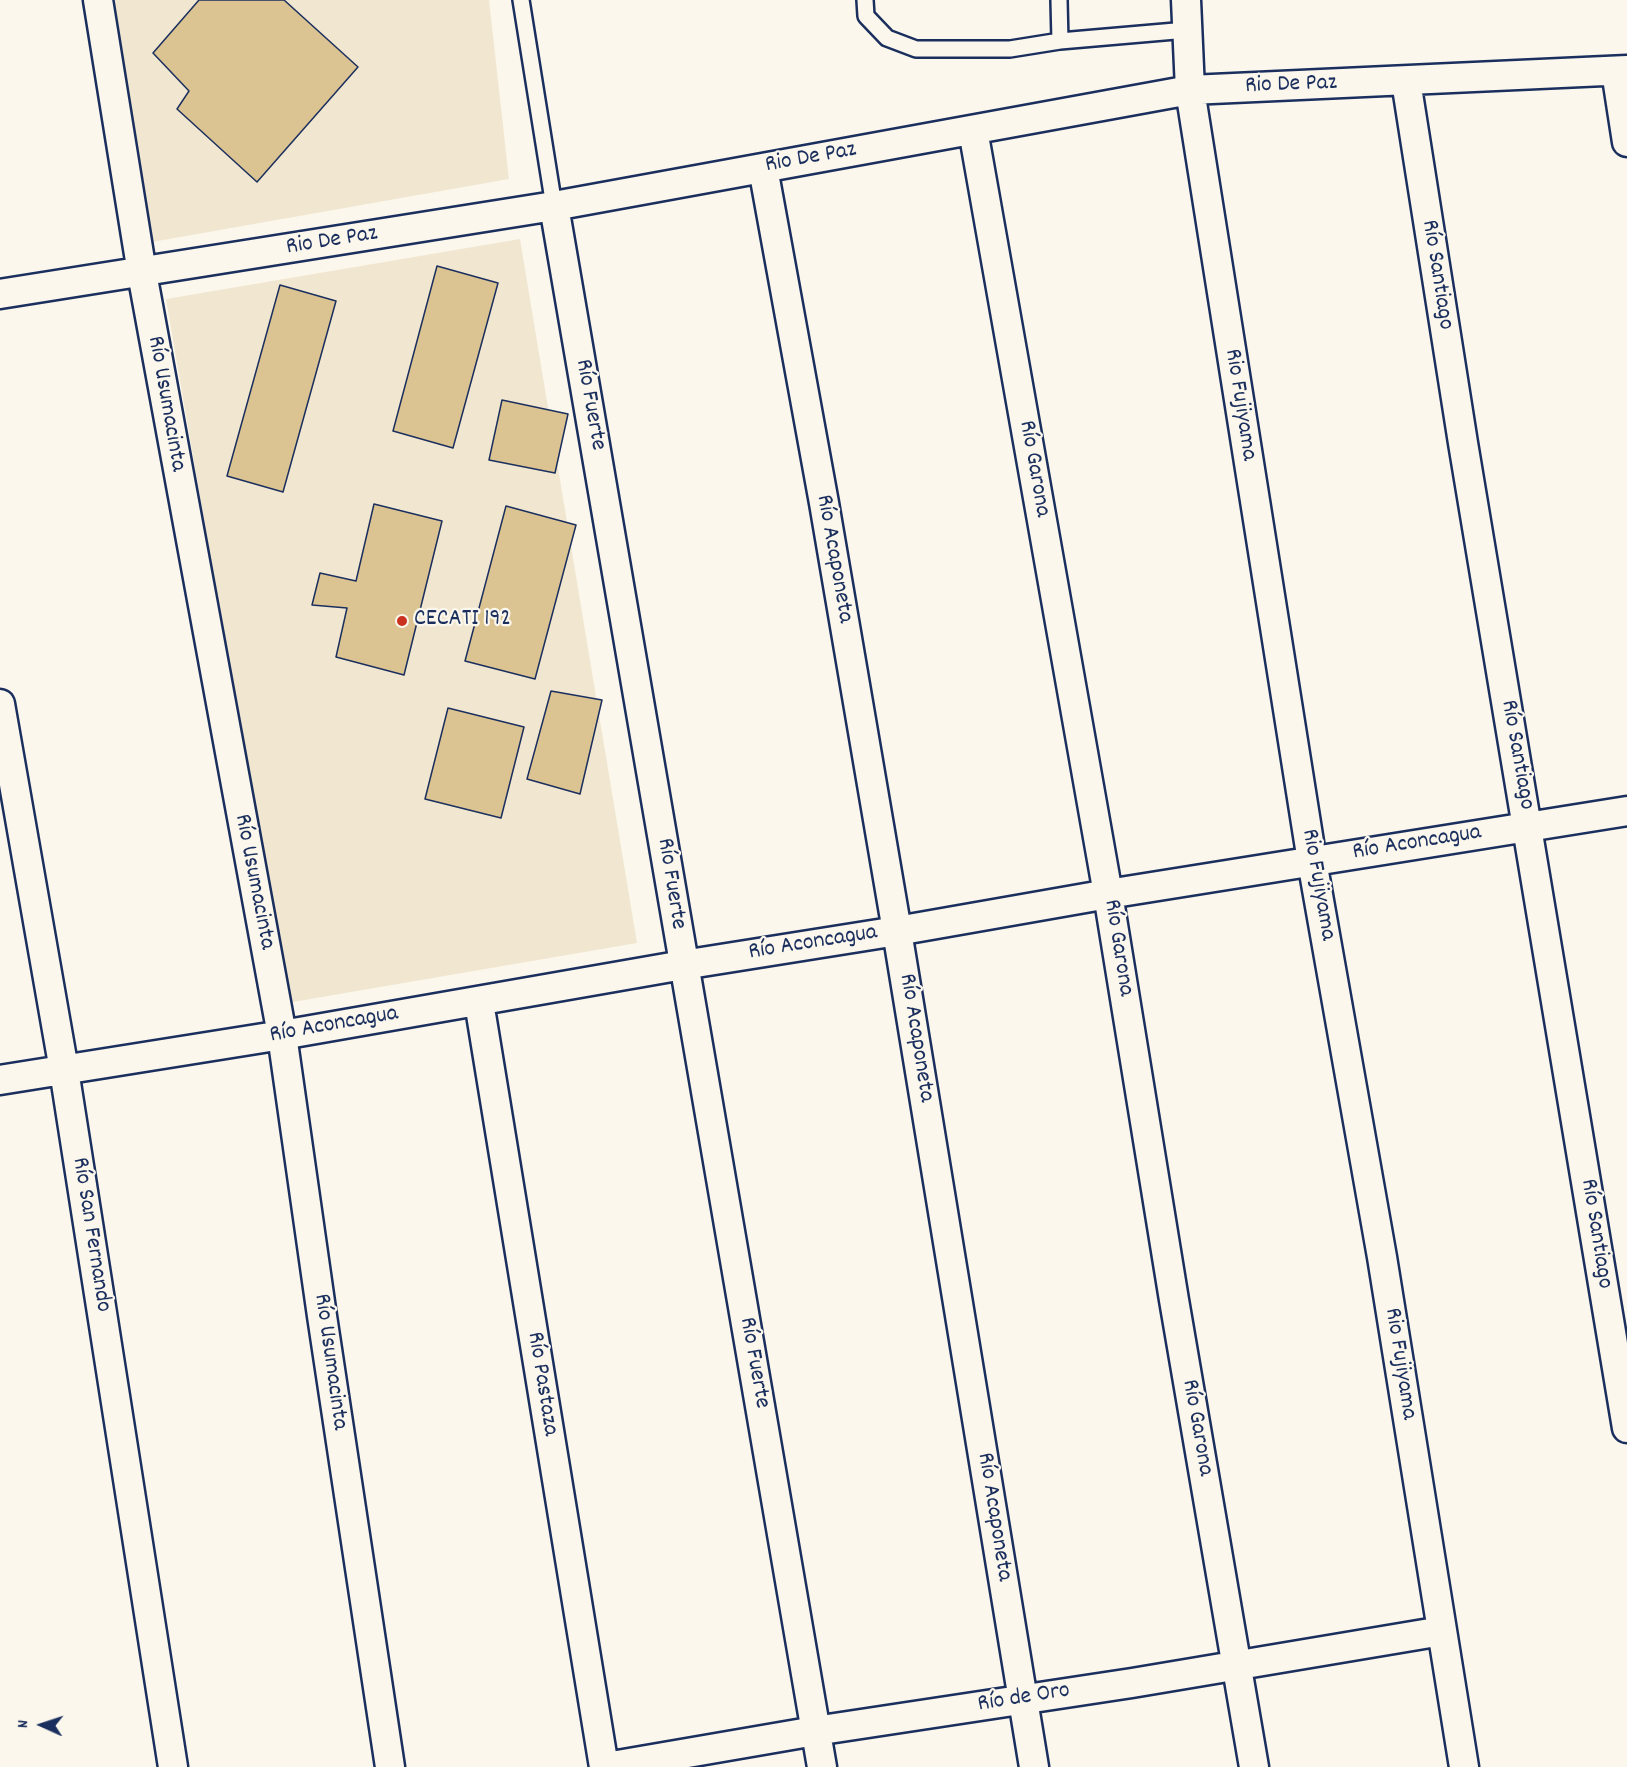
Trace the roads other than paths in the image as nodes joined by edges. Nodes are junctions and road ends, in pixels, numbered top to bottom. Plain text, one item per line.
1 (98, 0) edge
2 (521, 0) edge
3 (865, 0) edge
4 (1059, 0) edge
5 (1186, 0) edge
6 (1187, 30) junction
7 (1060, 41) junction
8 (1622, 70) edge
9 (1406, 81) junction
10 (1190, 90) junction
11 (974, 130) junction
12 (1627, 142) edge
13 (763, 168) junction
14 (554, 206) junction
15 (142, 273) junction
16 (0, 294) edge
17 (0, 704) edge
18 (1627, 811) edge
19 (1528, 826) junction
20 (1312, 861) junction
21 (1108, 894) junction
22 (897, 931) junction
23 (683, 965) junction
24 (479, 1002) junction
25 (282, 1035) junction
26 (64, 1070) junction
27 (0, 1080) edge
28 (1627, 1428) edge
29 (1442, 1631) junction
30 (1237, 1666) junction
31 (1023, 1699) junction
32 (816, 1731) junction
33 (173, 1767) edge
34 (390, 1767) edge
35 (605, 1767) edge
36 (822, 1767) edge
37 (1034, 1767) edge
38 (1254, 1767) edge
39 (1464, 1767) edge

1 - 15 street, Río Usumacinta
2 - 14 lane, Río Fuerte
3 - 7 lane
4 - 7 lane
5 - 6 street, Rio Fujiyama
6 - 7 lane
6 - 10 street, Rio Fujiyama
8 - 9 street, Rio De Paz
8 - 12 street
9 - 10 street, Rio De Paz
9 - 19 street, Río Santiago
10 - 11 street, Rio De Paz
10 - 20 street, Rio Fujiyama
11 - 13 street, Rio De Paz
11 - 21 street, Río Garona
13 - 14 street, Rio De Paz
13 - 22 street, Río Acaponeta
14 - 15 street, Rio De Paz
14 - 23 street, Río Fuerte
15 - 16 street, Rio De Paz
15 - 25 street, Río Usumacinta
17 - 26 street, Río San Fernando
18 - 19 street, Río Aconcagua
19 - 20 street, Río Aconcagua
19 - 28 street, Río Santiago
20 - 21 street, Río Aconcagua
20 - 29 street, Rio Fujiyama
21 - 22 street, Río Aconcagua
21 - 30 street, Río Garona
22 - 23 street, Río Aconcagua
22 - 31 street, Río Acaponeta
23 - 24 street, Río Aconcagua
23 - 32 street, Río Fuerte
24 - 25 street, Río Aconcagua
24 - 35 street, Río Pastaza
25 - 26 street, Río Aconcagua
25 - 34 street, Río Usumacinta
26 - 27 street, Río Aconcagua
26 - 33 street, Río San Fernando
29 - 30 street, Río de Oro
29 - 39 street, Rio Fujiyama
30 - 31 street, Río de Oro
30 - 38 street, Río Garona
31 - 32 street, Río de Oro
31 - 37 street, Río Acaponeta
32 - 35 street, Río de Oro
32 - 36 street, Río Fuerte

